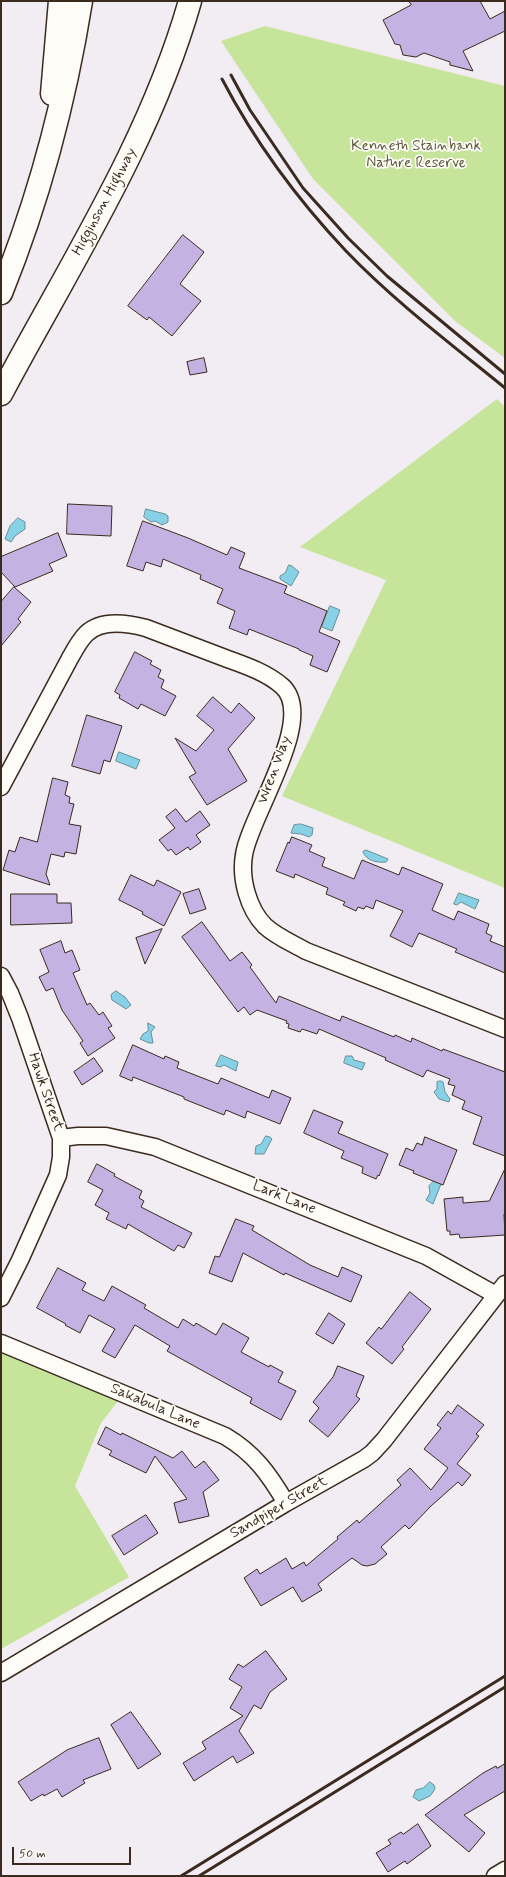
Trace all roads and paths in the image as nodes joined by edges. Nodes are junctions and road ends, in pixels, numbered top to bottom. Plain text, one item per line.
1 (60, 1) edge
2 (81, 1) edge
3 (190, 1) edge
4 (48, 155) junction
5 (1, 293) edge
6 (1, 394) edge
7 (1, 787) edge
8 (1, 976) edge
9 (505, 1029) edge
10 (61, 1138) junction
11 (500, 1290) edge
12 (1, 1298) edge
13 (1, 1343) edge
14 (286, 1503) junction
15 (1, 1673) edge
16 (505, 1870) edge
17 (495, 1876) edge

1 - 4 highway
2 - 4 highway
3 - 6 highway, Higginson Highway
4 - 5 highway
7 - 9 street, Wren Way
8 - 10 street, Hawk Street
10 - 11 street, Lark Lane
10 - 12 street, Hawk Street
11 - 14 street, Sandpiper Street
13 - 14 street, Sakabula Lane
14 - 15 street, Sandpiper Street
16 - 17 street

